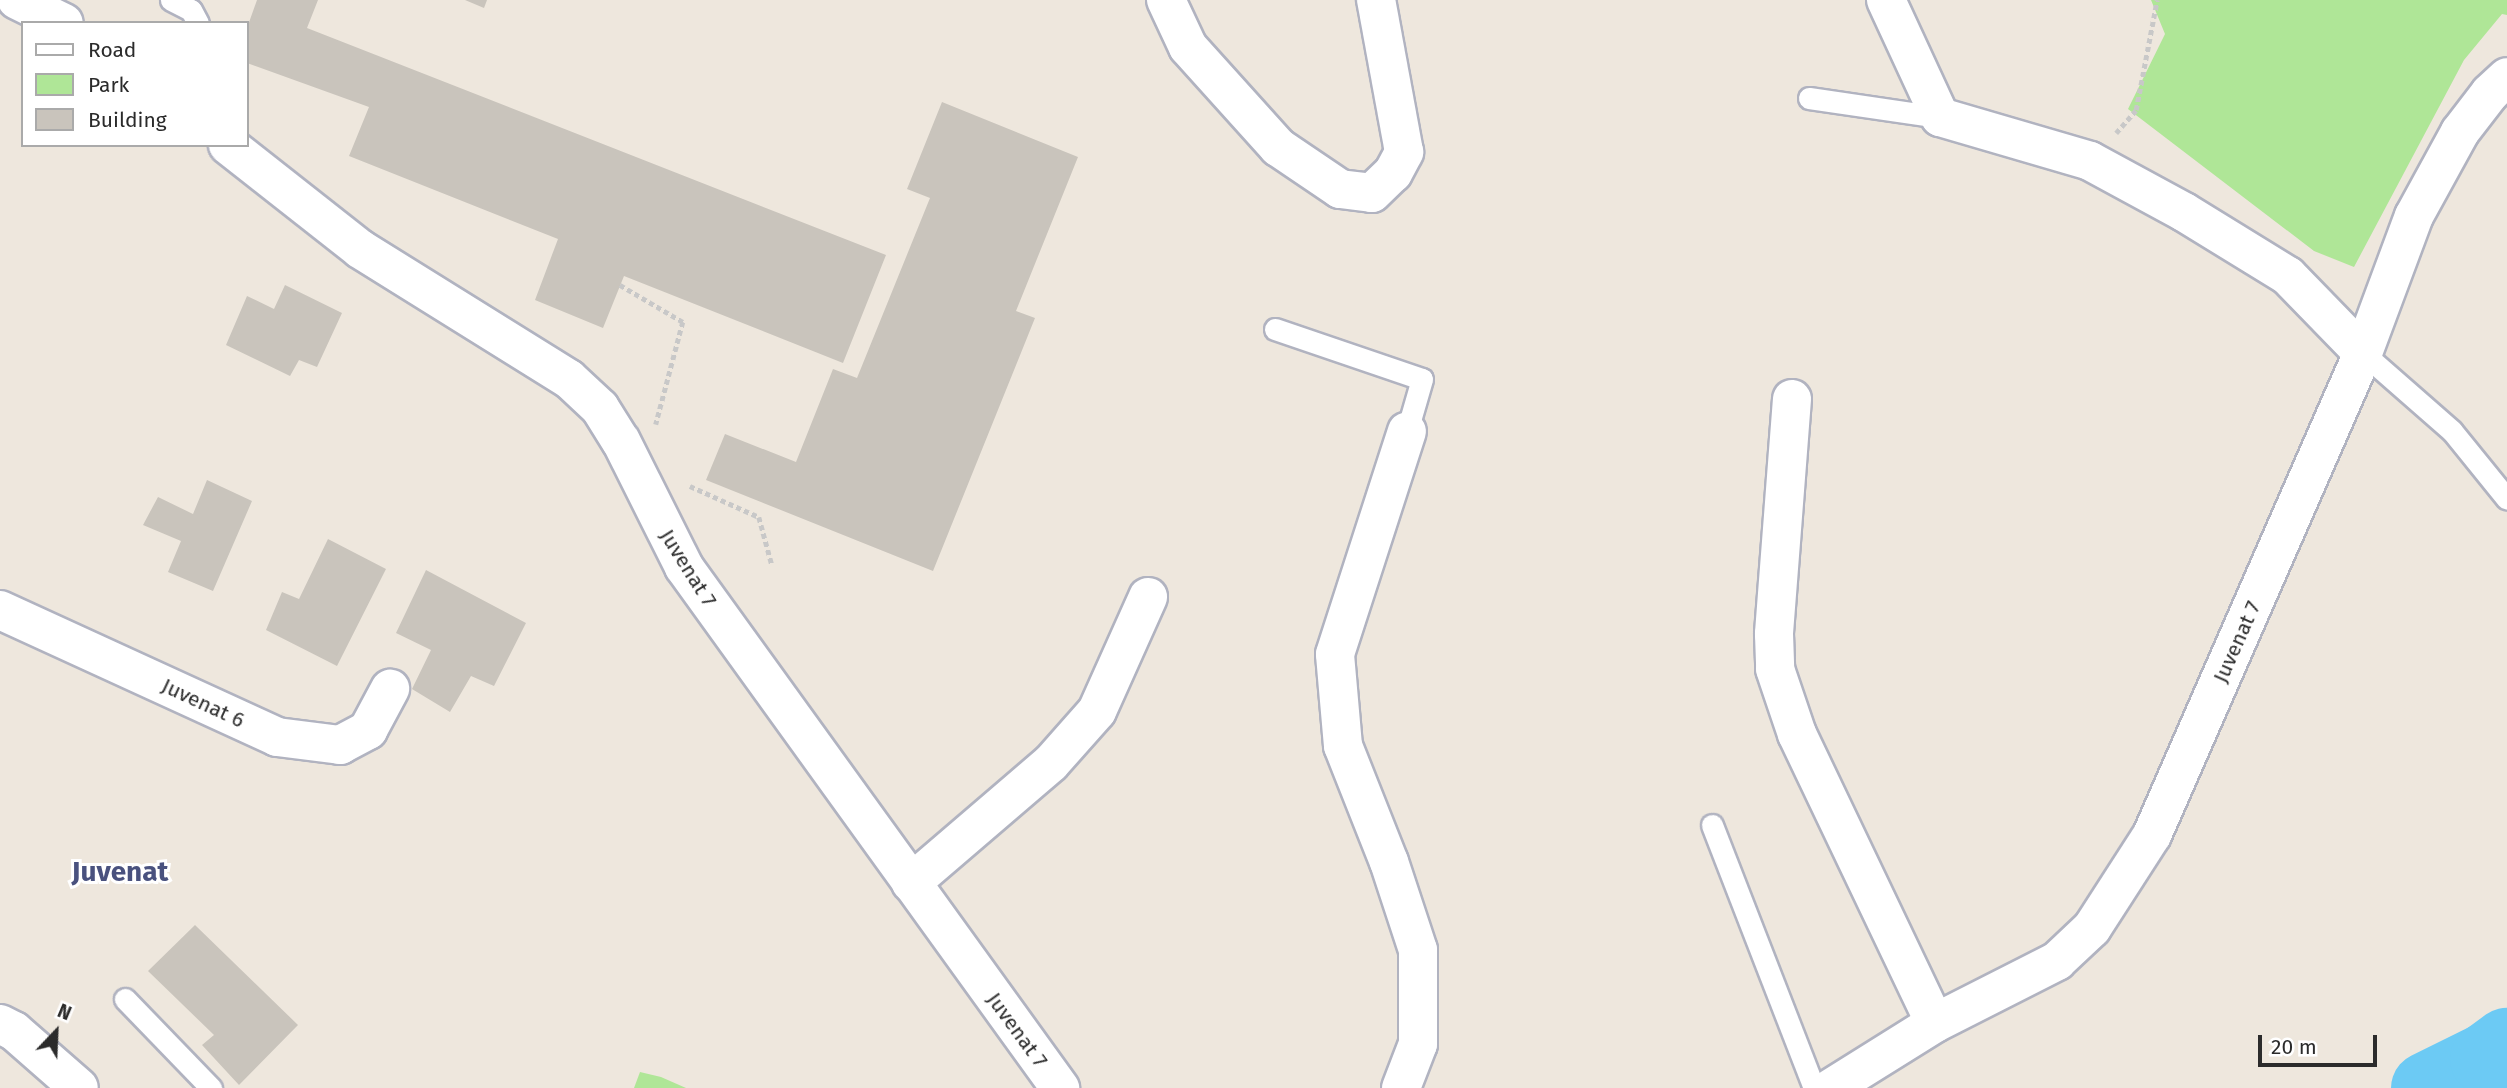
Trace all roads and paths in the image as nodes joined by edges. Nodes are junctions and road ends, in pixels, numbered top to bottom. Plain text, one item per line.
1 (16, 0) edge
2 (171, 0) edge
3 (1166, 0) edge
4 (1376, 0) edge
5 (1886, 0) edge
6 (2157, 0) edge
7 (60, 21) edge
8 (197, 21) edge
9 (2507, 77) edge
10 (1809, 98) dead end
11 (1940, 117) junction
12 (231, 147) edge
13 (2090, 161) junction
14 (620, 285) dead end
15 (1275, 330) dead end
16 (2363, 353) junction
17 (1792, 399) dead end
18 (1406, 431) joint
19 (653, 436) dead end
20 (686, 485) dead end
21 (2507, 499) edge
22 (772, 565) dead end
23 (1148, 597) dead end
24 (0, 610) edge
25 (390, 689) dead end
26 (1712, 825) dead end
27 (911, 883) junction
28 (125, 999) dead end
29 (1935, 1023) junction
30 (0, 1024) edge
31 (79, 1088) edge
32 (211, 1088) edge
33 (1060, 1088) edge
34 (1401, 1088) edge
35 (1814, 1088) edge
36 (1831, 1088) edge

1 - 7 street
2 - 8 lane
3 - 4 street
5 - 11 street
6 - 13 path
9 - 16 street, Juvenat 7
10 - 11 lane
11 - 13 street
12 - 27 street, Juvenat 7
13 - 16 street
14 - 19 path
15 - 18 lane
16 - 21 lane
16 - 29 street, Juvenat 7
17 - 29 street
18 - 34 street
20 - 22 path
23 - 27 street
24 - 25 street, Juvenat 6
26 - 35 lane
27 - 33 street, Juvenat 7
28 - 32 lane
29 - 36 street, Juvenat 7
30 - 31 street

